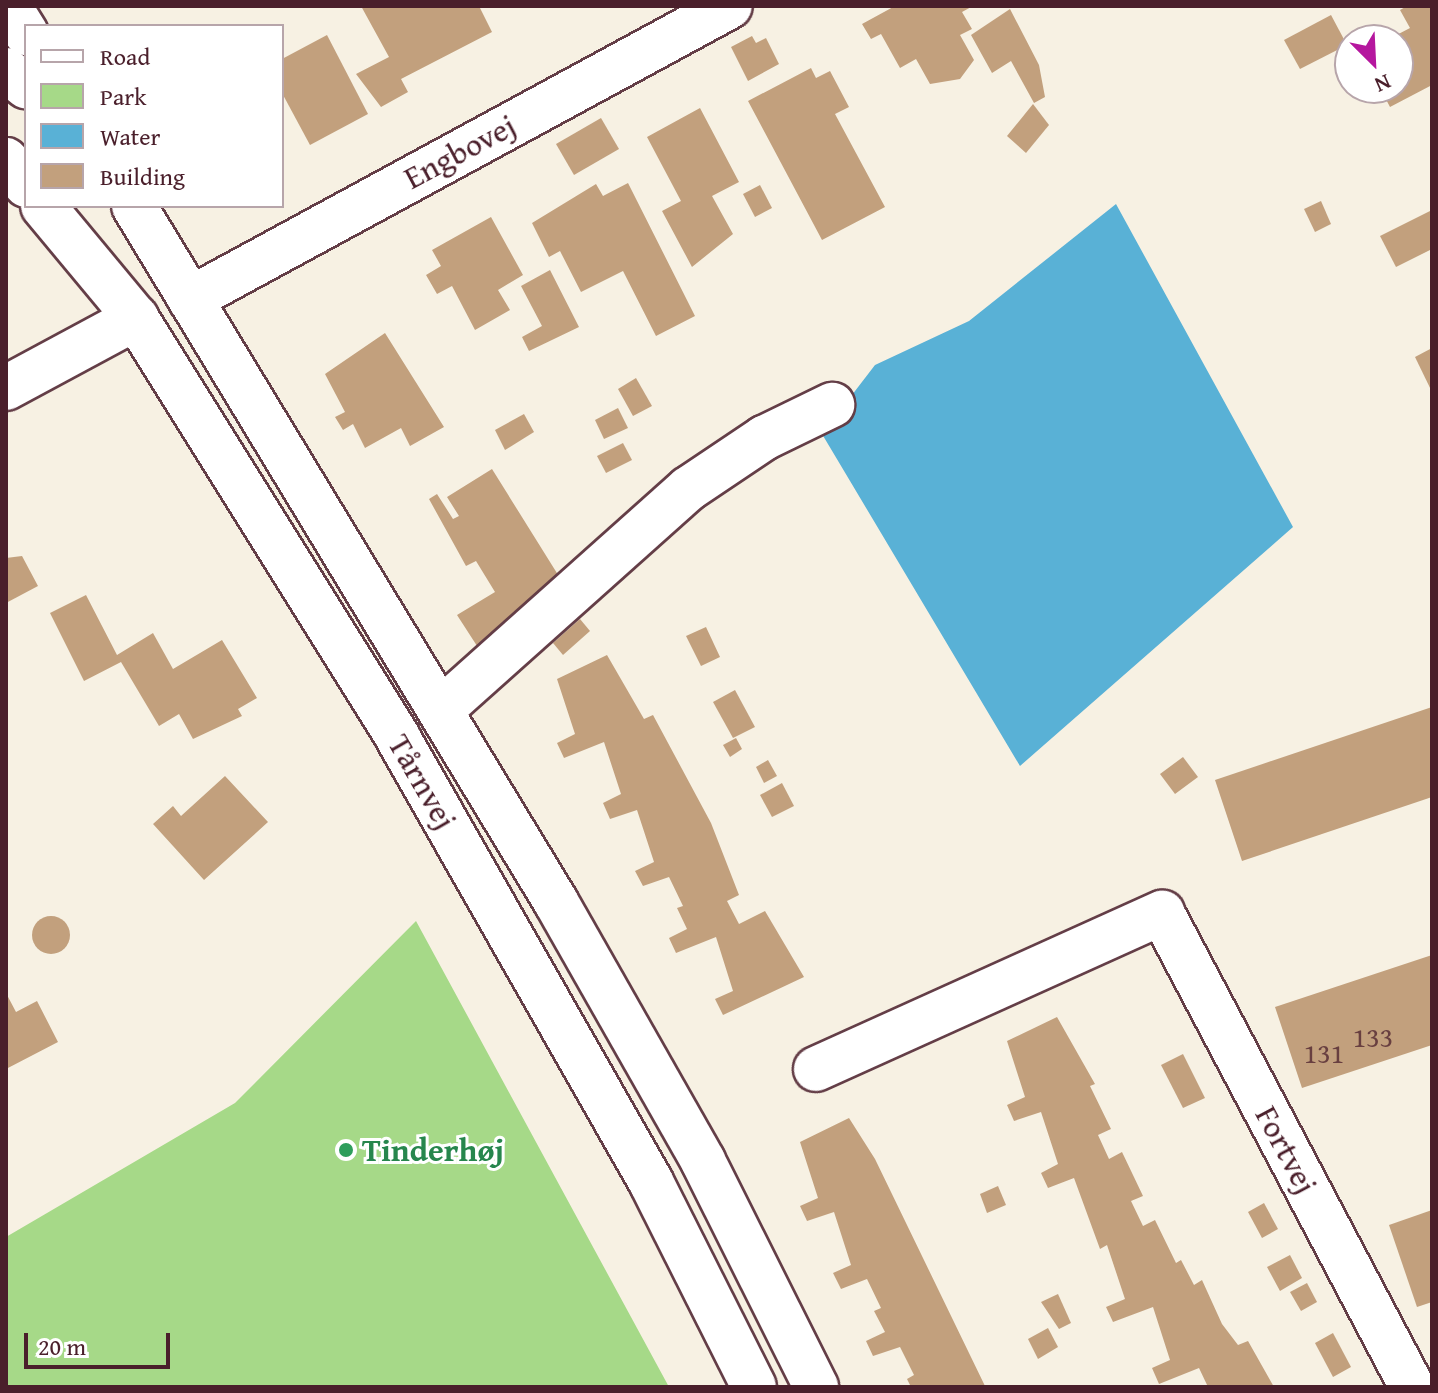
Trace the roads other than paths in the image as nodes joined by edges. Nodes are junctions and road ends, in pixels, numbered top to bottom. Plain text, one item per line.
1 (9, 6) edge
2 (730, 6) edge
3 (24, 30) edge
4 (6, 70) edge
5 (24, 84) edge
6 (6, 160) edge
7 (24, 182) edge
8 (45, 208) edge
9 (135, 208) edge
10 (190, 299) junction
11 (136, 318) junction
12 (6, 388) edge
13 (832, 405) dead end
14 (443, 708) junction
15 (816, 1069) dead end
16 (754, 1387) edge
17 (816, 1387) edge
18 (1412, 1387) edge

1 - 3 street
2 - 10 street, Engbovej
4 - 5 street
6 - 7 street
8 - 11 street, Tårnvej
9 - 10 street, Tårnvej
10 - 14 street, Tårnvej
11 - 12 street
11 - 16 street, Tårnvej
13 - 14 street
14 - 17 street, Tårnvej
15 - 18 street, Fortvej

